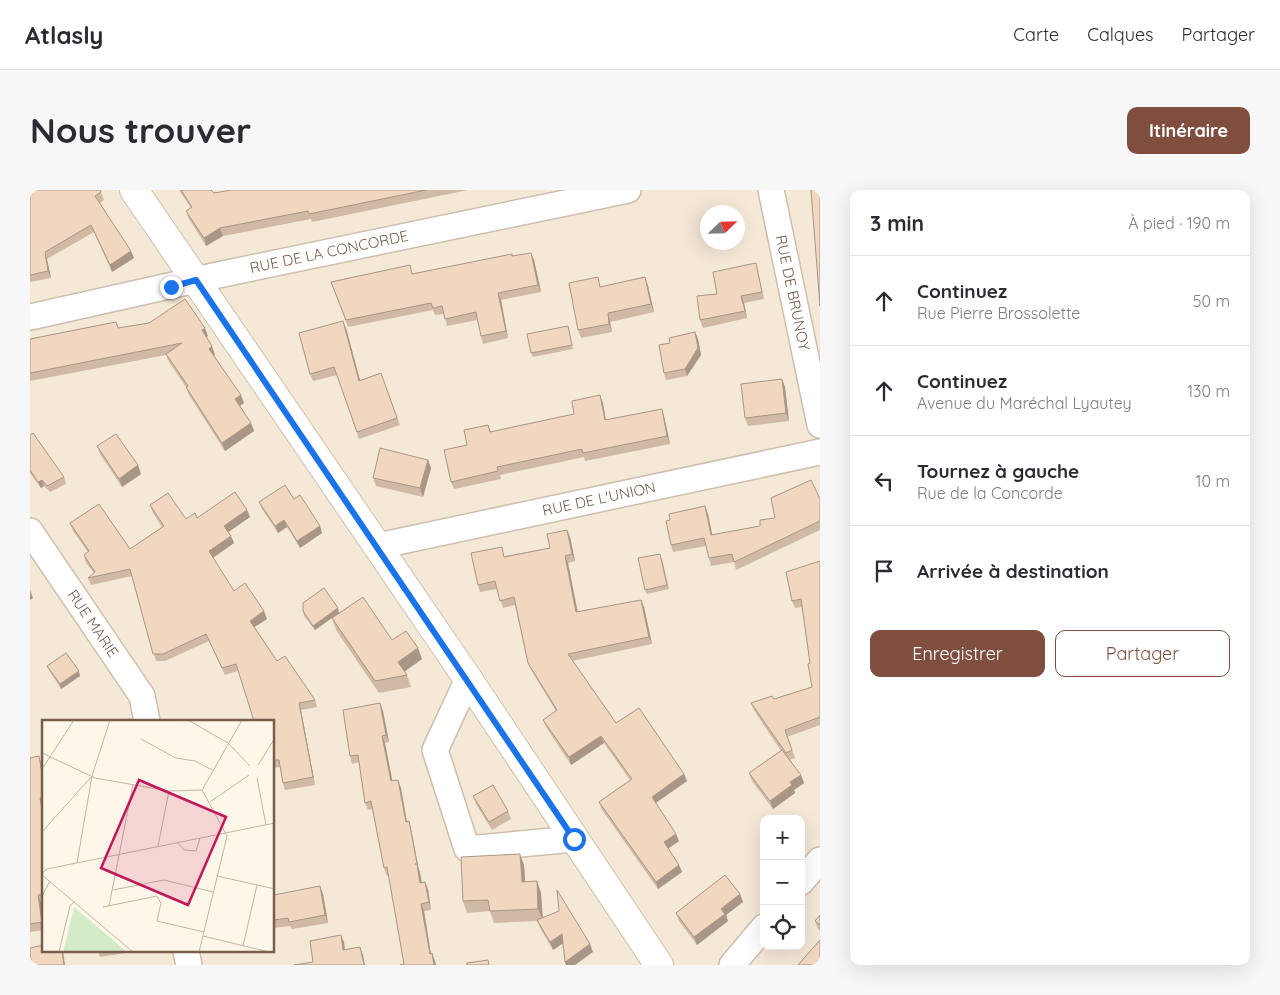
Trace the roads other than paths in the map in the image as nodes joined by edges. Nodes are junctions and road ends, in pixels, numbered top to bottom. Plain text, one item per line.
1 (134, 190) edge
2 (628, 190) edge
3 (771, 190) edge
4 (196, 280) junction
5 (30, 317) edge
6 (820, 425) edge
7 (820, 452) edge
8 (30, 531) edge
9 (378, 546) junction
10 (468, 679) junction
11 (147, 720) edge
12 (574, 839) junction
13 (820, 860) edge
14 (805, 877) edge
15 (760, 932) edge
16 (186, 952) edge
17 (188, 965) edge
18 (659, 965) edge
19 (732, 965) edge

1 - 4 street
2 - 4 street, RUE DE LA CONCORDE
3 - 6 street, RUE DE BRUNOY
4 - 5 street, RUE DE LA CONCORDE
4 - 9 street
7 - 9 street, RUE DE L'UNION
8 - 11 street, RUE MARIE
9 - 10 street
10 - 12 street
10 - 12 street
12 - 18 street
13 - 14 street
15 - 19 street
16 - 17 street

